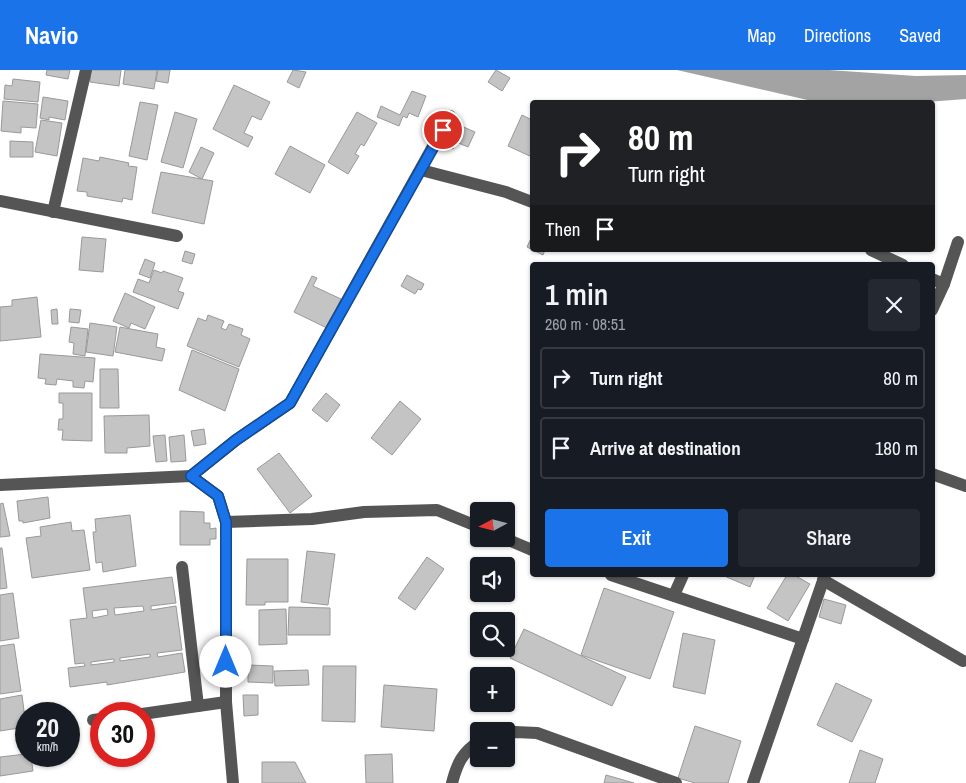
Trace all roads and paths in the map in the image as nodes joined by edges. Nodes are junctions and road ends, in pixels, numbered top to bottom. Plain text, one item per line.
1 (86, 70) edge
2 (450, 116) dead end
3 (421, 170) junction
4 (0, 201) edge
5 (530, 201) edge
6 (53, 212) junction
7 (177, 236) dead end
8 (958, 242) dead end
9 (875, 252) edge
10 (897, 262) edge
11 (938, 281) edge
12 (935, 296) edge
13 (935, 475) edge
14 (191, 476) junction
15 (0, 484) edge
16 (966, 486) edge
17 (226, 522) junction
18 (470, 523) edge
19 (515, 543) edge
20 (530, 549) edge
21 (182, 567) dead end
22 (617, 577) edge
23 (682, 577) edge
24 (824, 578) edge
25 (674, 595) junction
26 (803, 639) junction
27 (963, 661) dead end
28 (226, 702) junction
29 (198, 706) junction
30 (155, 712) edge
31 (515, 732) edge
32 (470, 748) edge
33 (233, 783) edge
34 (452, 783) edge
35 (676, 783) edge
36 (753, 783) edge

1 - 6 street
2 - 3 street
3 - 5 street
3 - 14 street
4 - 6 street
6 - 7 street
8 - 11 street
9 - 10 street
11 - 12 street
13 - 16 street
14 - 15 street
14 - 17 street
17 - 18 street
17 - 28 street
19 - 20 street
21 - 29 street
22 - 25 street
23 - 25 street
24 - 26 street
24 - 27 street
25 - 26 street
26 - 36 street
28 - 29 street
28 - 33 street
29 - 30 street
31 - 35 street
32 - 34 street

